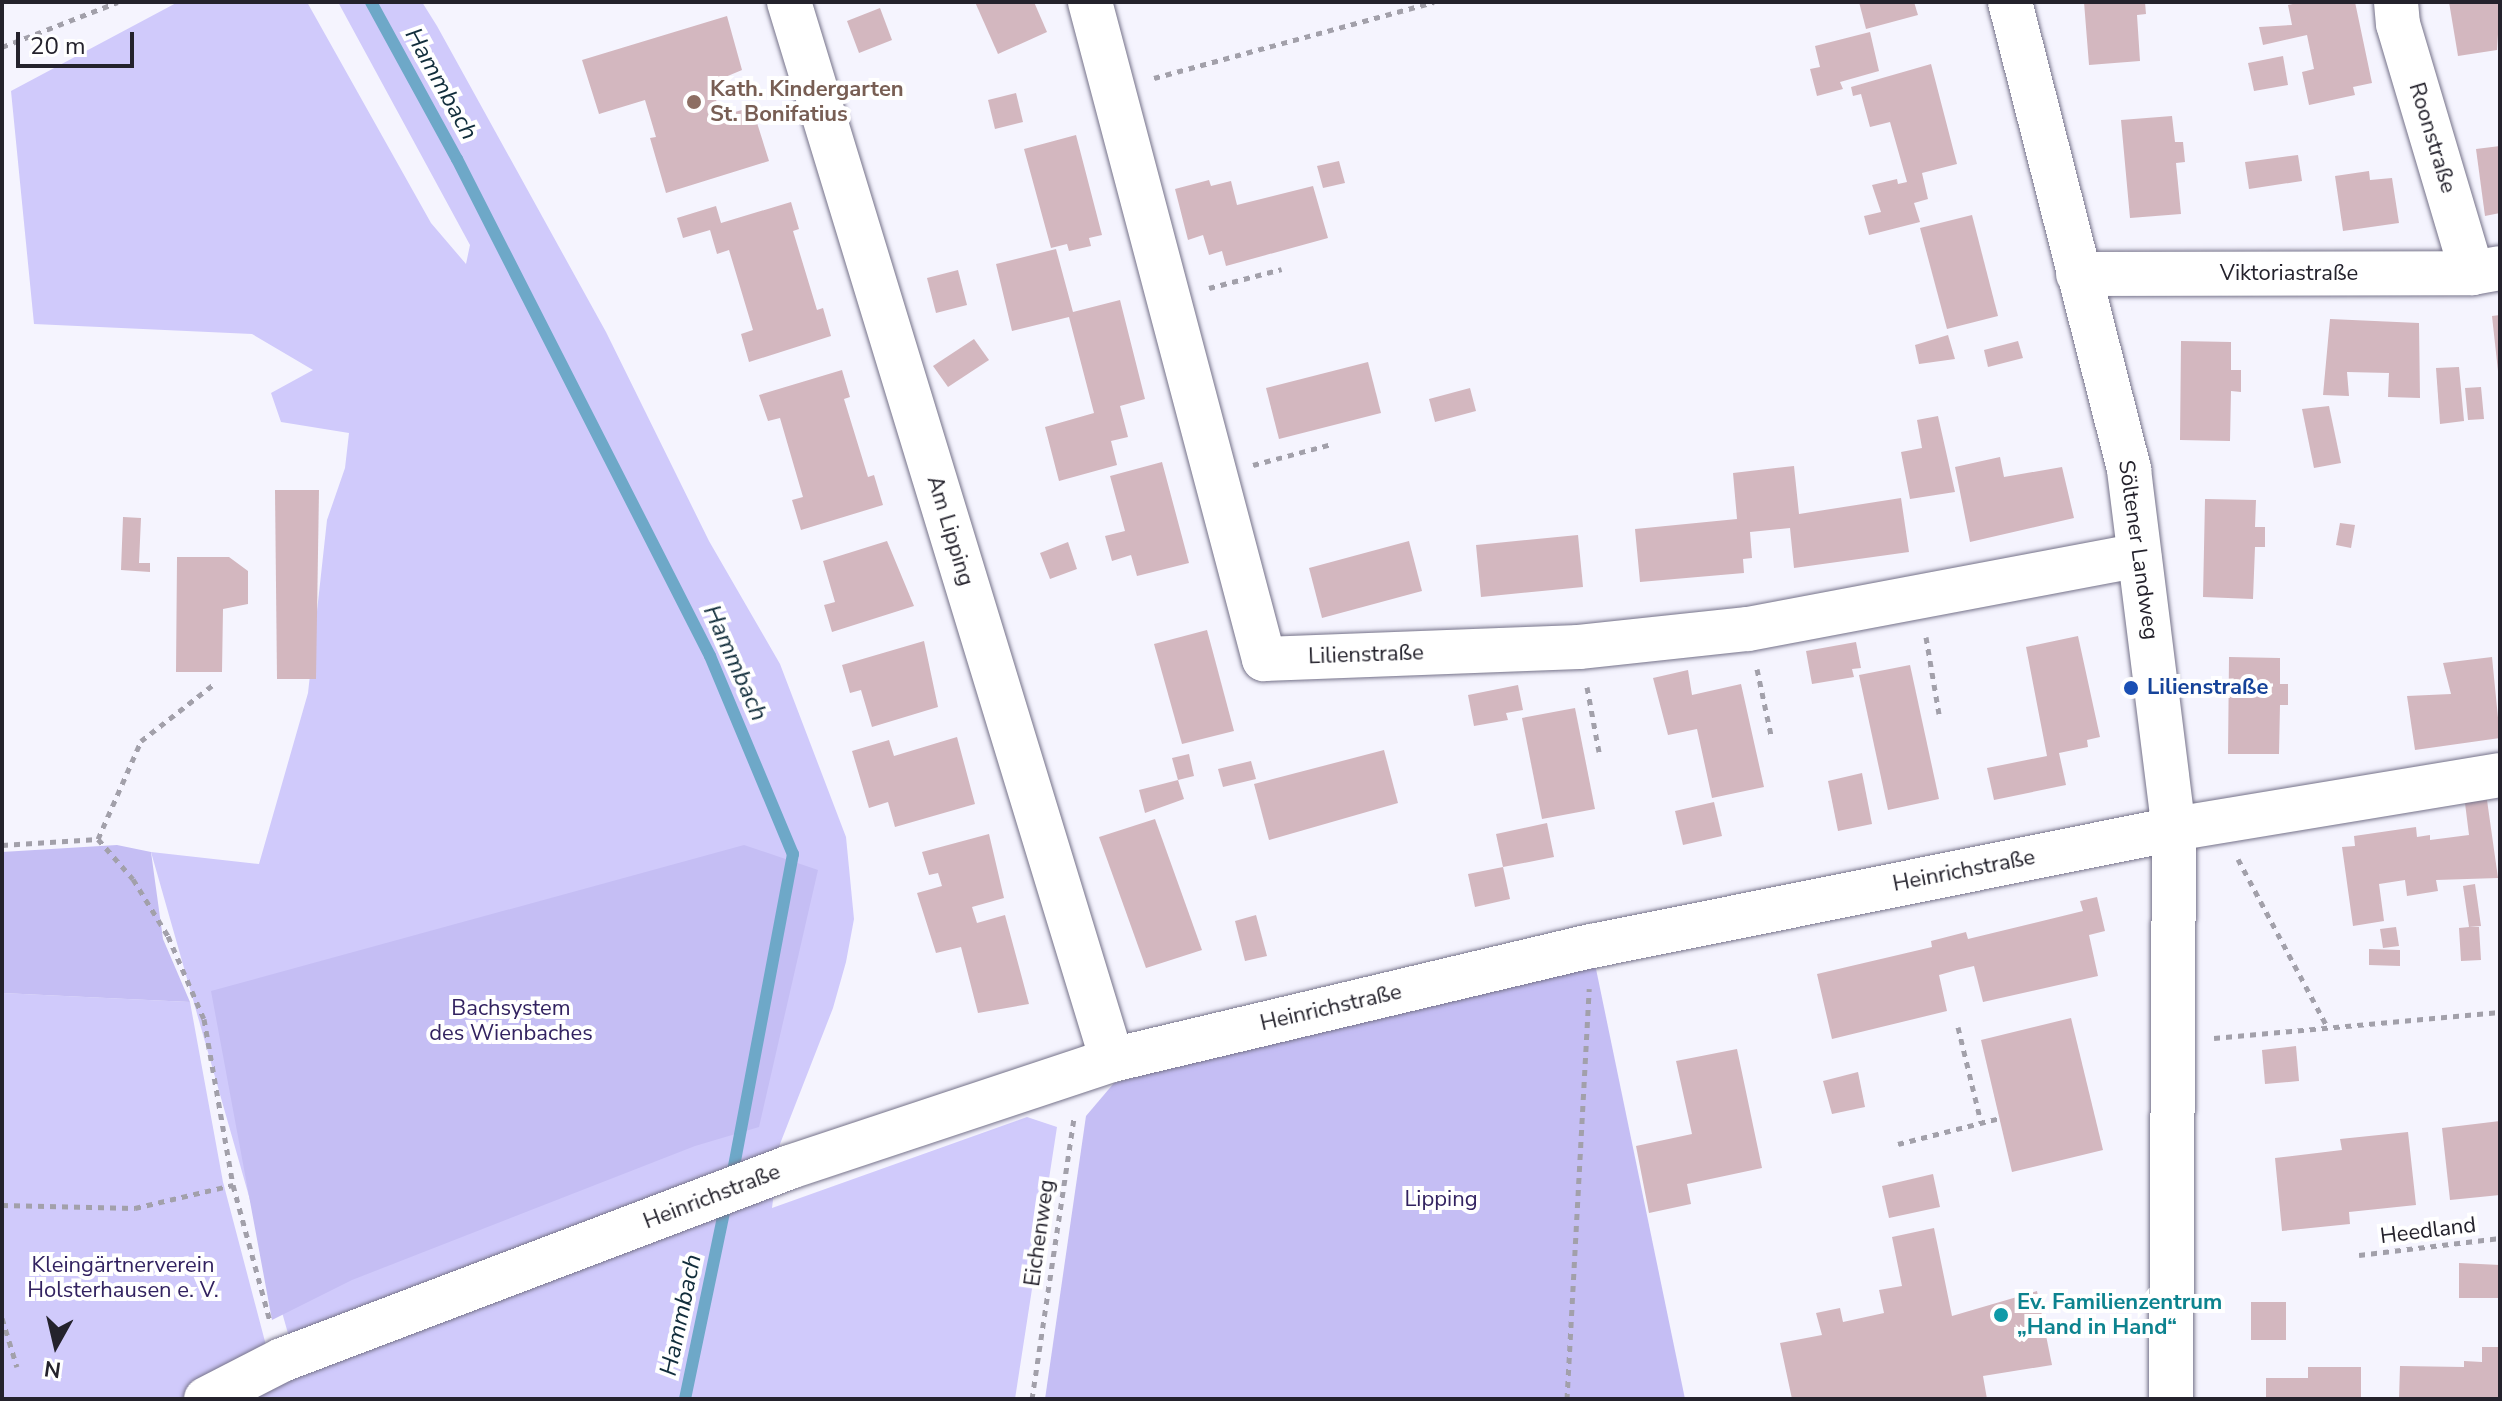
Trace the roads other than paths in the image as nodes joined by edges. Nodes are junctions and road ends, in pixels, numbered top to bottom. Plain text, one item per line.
1 (789, 2) edge
2 (1090, 2) edge
3 (2010, 2) edge
4 (2396, 2) edge
5 (2486, 271) edge
6 (2078, 274) junction
7 (2139, 555) junction
8 (2500, 775) edge
9 (2174, 829) junction
10 (1097, 1066) junction
11 (206, 1399) edge
12 (2171, 1399) edge

1 - 10 street, Am Lipping
2 - 7 street, Lilienstraße
3 - 6 street, Söltener Landweg
4 - 5 street, Roonstraße
5 - 6 street, Viktoriastraße
6 - 7 street, Söltener Landweg
7 - 9 street, Söltener Landweg
8 - 9 street, Heinrichstraße
9 - 10 street, Heinrichstraße
9 - 12 street, Söltener Landweg
10 - 11 street, Heinrichstraße

